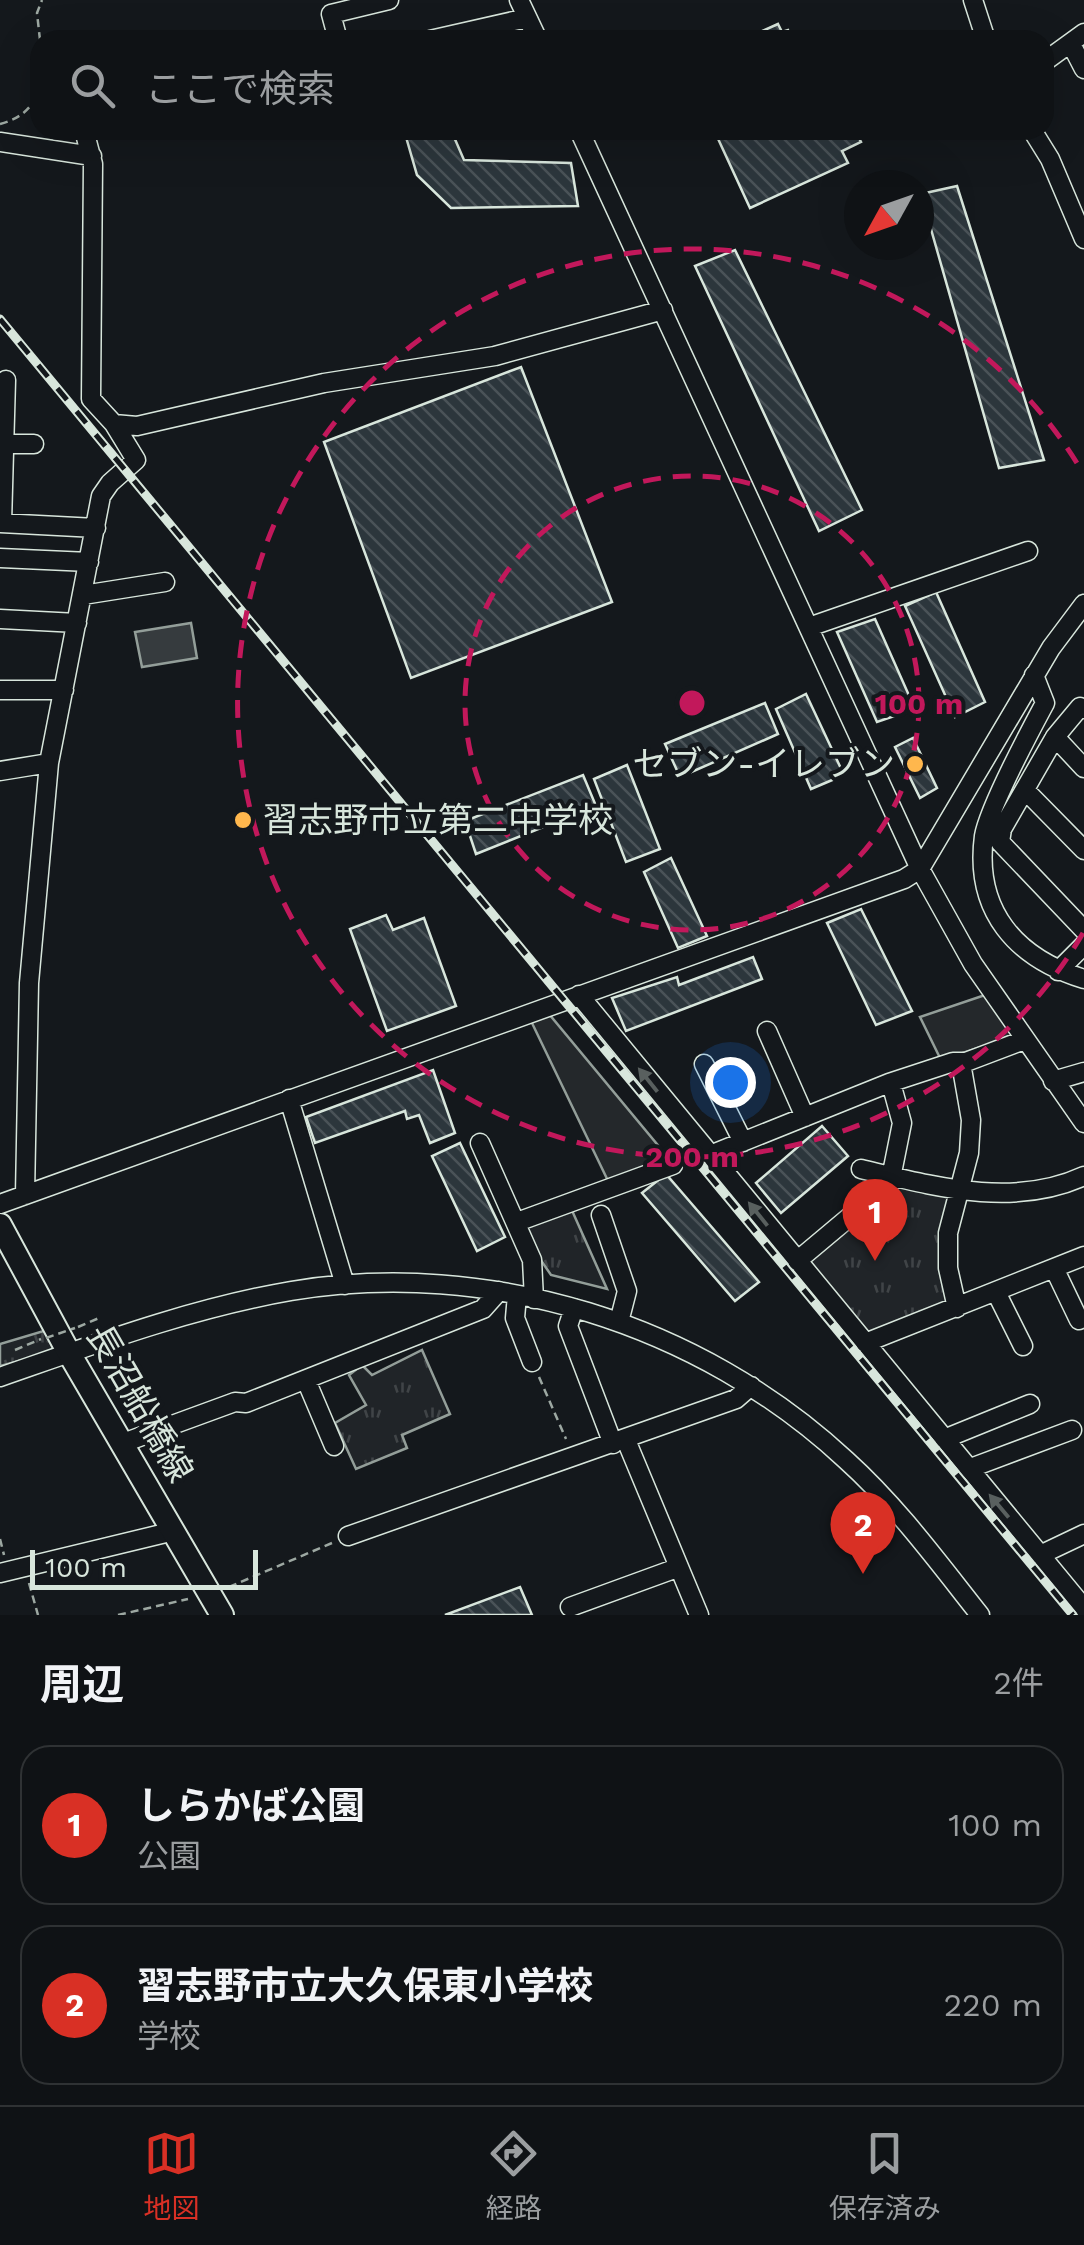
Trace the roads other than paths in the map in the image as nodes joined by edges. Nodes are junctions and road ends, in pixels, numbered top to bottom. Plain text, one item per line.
1 (389, 0) edge
2 (974, 0) edge
3 (523, 9) edge
4 (335, 30) edge
5 (460, 30) edge
6 (983, 30) edge
7 (1077, 38) edge
8 (1054, 55) edge
9 (1084, 69) edge
10 (87, 140) edge
11 (584, 140) edge
12 (1038, 140) edge
13 (0, 142) edge
14 (92, 156) junction
15 (1080, 214) edge
16 (1084, 238) edge
17 (663, 310) junction
18 (6, 380) dead end
19 (114, 424) junction
20 (2, 444) edge
21 (34, 444) dead end
22 (1, 523) edge
23 (96, 528) junction
24 (1028, 551) dead end
25 (0, 558) edge
26 (89, 562) junction
27 (165, 582) dead end
28 (83, 594) junction
29 (1084, 604) edge
30 (0, 619) edge
31 (77, 623) junction
32 (809, 627) junction
33 (1034, 675) junction
34 (0, 690) edge
35 (64, 690) junction
36 (1084, 709) edge
37 (1054, 738) junction
38 (49, 763) junction
39 (1084, 768) edge
40 (0, 771) edge
41 (1025, 790) junction
42 (1084, 850) edge
43 (920, 869) junction
44 (1084, 930) edge
45 (1084, 945) edge
46 (1058, 970) junction
47 (1084, 979) edge
48 (579, 995) junction
49 (767, 1031) dead end
50 (1024, 1040) junction
51 (961, 1063) junction
52 (704, 1064) dead end
53 (1084, 1072) edge
54 (1053, 1081) junction
55 (891, 1082) junction
56 (289, 1099) junction
57 (805, 1117) junction
58 (1084, 1122) edge
59 (743, 1142) junction
60 (480, 1143) dead end
61 (710, 1155) junction
62 (674, 1165) dead end
63 (861, 1169) dead end
64 (893, 1176) junction
65 (1084, 1176) edge
66 (960, 1189) junction
67 (25, 1195) junction
68 (0, 1204) edge
69 (600, 1216) dead end
70 (517, 1222) junction
71 (0, 1226) edge
72 (6, 1249) edge
73 (1084, 1256) edge
74 (798, 1261) junction
75 (1054, 1268) junction
76 (344, 1285) junction
77 (996, 1292) junction
78 (517, 1295) junction
79 (574, 1308) junction
80 (957, 1308) junction
81 (1079, 1320) dead end
82 (619, 1322) junction
83 (865, 1343) junction
84 (1023, 1346) dead end
85 (69, 1353) junction
86 (532, 1362) road end
87 (0, 1377) edge
88 (306, 1380) junction
89 (751, 1386) junction
90 (1030, 1404) dead end
91 (1072, 1430) dead end
92 (944, 1439) junction
93 (619, 1442) junction
94 (123, 1443) junction
95 (334, 1446) dead end
96 (968, 1469) junction
97 (174, 1531) junction
98 (1084, 1534) edge
99 (348, 1536) road end
100 (1040, 1555) junction
101 (677, 1568) junction
102 (0, 1574) edge
103 (216, 1605) edge
104 (570, 1607) dead end
105 (1084, 1608) edge
106 (699, 1615) edge
107 (980, 1615) edge

1 - 4 street
2 - 6 street
3 - 5 street
7 - 8 street
7 - 9 street
10 - 14 street
11 - 17 street
12 - 15 street
13 - 14 street
14 - 19 street
15 - 16 street
17 - 19 street
17 - 32 street
18 - 20 street
19 - 23 street
20 - 21 street
20 - 22 street
22 - 23 street
23 - 26 street
24 - 32 street
25 - 26 street
26 - 28 street
27 - 28 street
28 - 31 street
29 - 33 street
30 - 31 street
31 - 35 street
32 - 43 street
33 - 43 street
33 - 46 street
34 - 35 street
35 - 38 street
36 - 37 street
37 - 39 street
37 - 41 street
38 - 40 street
38 - 67 street
41 - 42 street
41 - 44 street
43 - 48 street
43 - 50 street
45 - 46 street
46 - 47 street
48 - 56 street
61 -> 48 street
49 - 57 street
50 - 51 street
50 - 54 street
51 - 55 street
51 - 66 street
52 - 59 street
53 - 54 street
54 - 58 street
55 - 57 street
55 - 64 street
56 - 67 street
56 - 76 street
57 - 59 street
59 - 61 street
60 - 70 street
74 -> 61 street
62 - 70 street
63 - 64 street
64 - 66 street
64 - 74 street
65 - 66 street
66 - 80 street
67 - 68 street
69 - 82 street
70 - 78 street
71 - 72 main road, 長沼船橋線
72 - 85 main road, 長沼船橋線
73 - 75 street
74 - 83 street
75 - 77 street
75 - 81 street
76 - 78 street
76 - 85 street
77 - 80 street
77 - 84 street
78 - 79 street
78 - 86 street
78 - 88 street
79 - 82 street
79 - 93 street
80 - 83 street
82 - 89 street
83 - 92 street
85 - 87 street
85 - 94 main road, 長沼船橋線
88 - 94 street
88 - 95 street
89 - 93 street
89 - 107 street
90 - 92 street
91 - 96 street
92 - 96 street
93 - 99 street
93 - 101 street
94 - 97 main road, 長沼船橋線
100 -> 96 street
97 - 102 street
97 - 103 main road, 長沼船橋線
98 - 100 street
100 - 105 street
101 - 104 street
101 - 106 street

